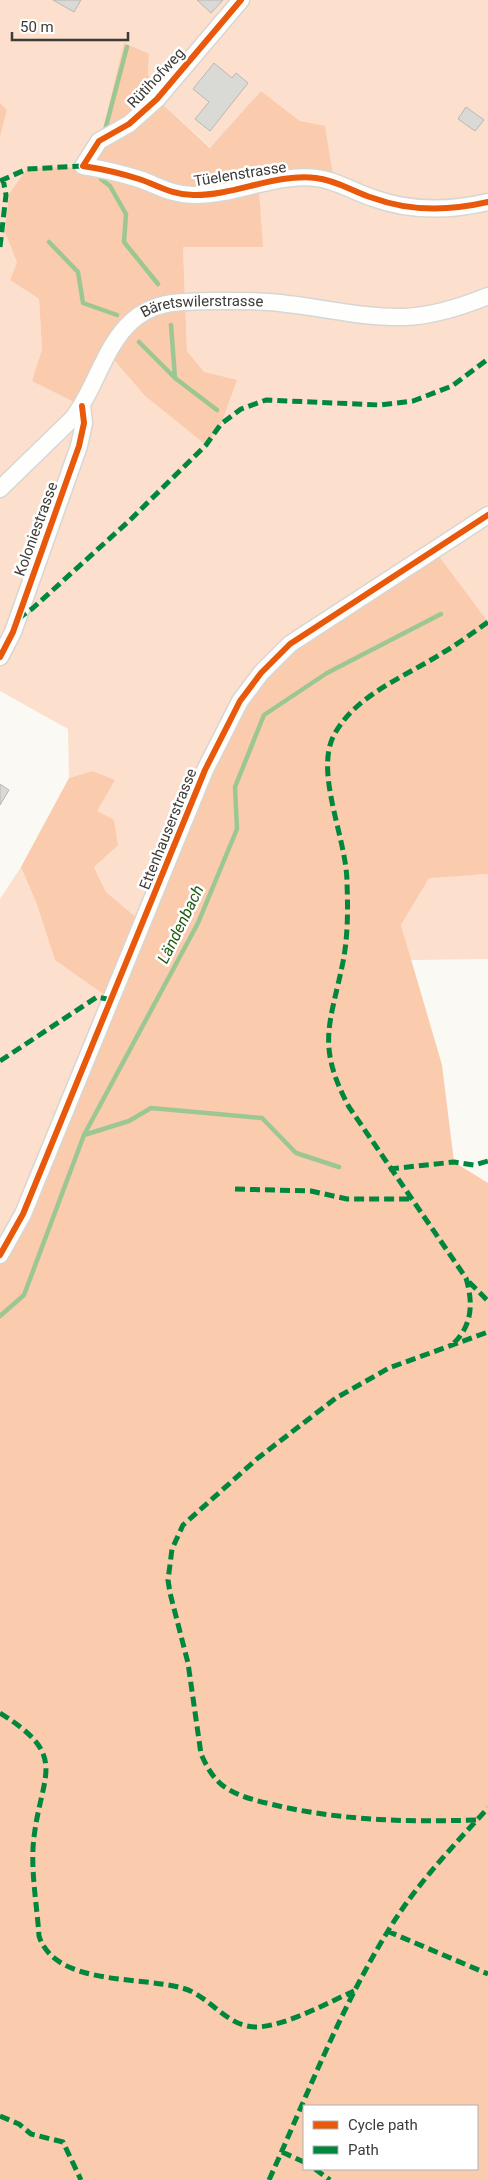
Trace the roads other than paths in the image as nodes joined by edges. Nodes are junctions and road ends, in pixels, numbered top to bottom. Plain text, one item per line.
1 (241, 0) edge
2 (84, 166) joint
3 (488, 202) edge
4 (488, 296) edge
5 (82, 406) junction
6 (0, 489) edge
7 (488, 515) edge
8 (0, 657) edge
9 (0, 1255) edge

1 - 2 street, Rütihofweg
2 - 3 street, Tüelenstrasse
4 - 5 street, Bäretswilerstrasse
5 - 6 street, Bäretswilerstrasse
5 - 8 street, Koloniestrasse
7 - 9 street, Ettenhauserstrasse

